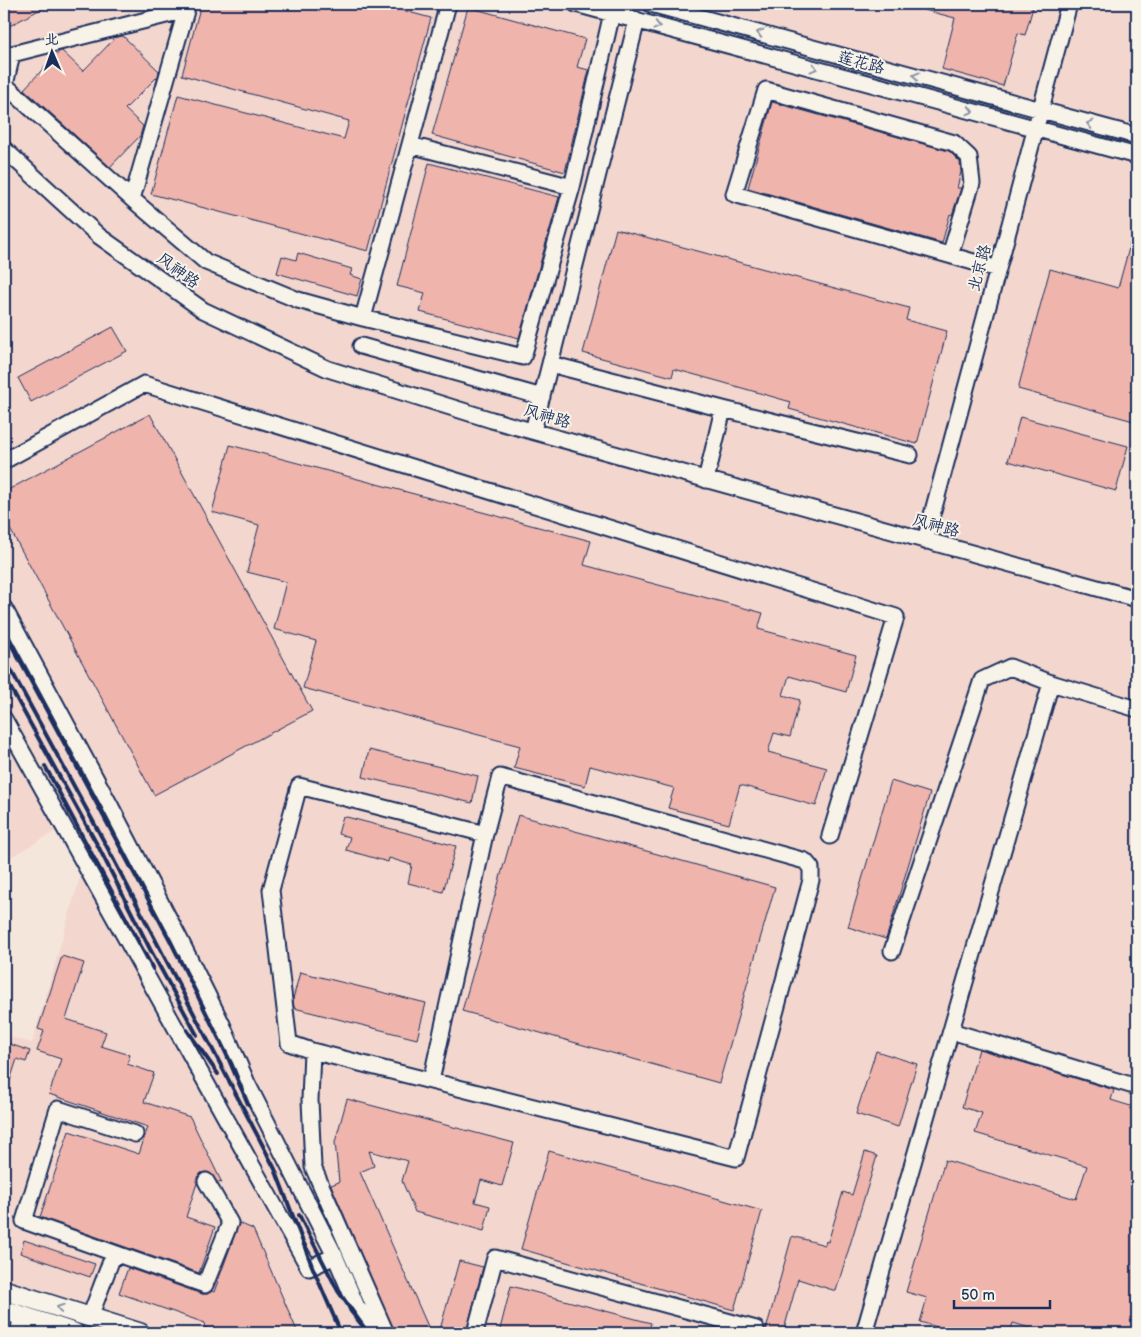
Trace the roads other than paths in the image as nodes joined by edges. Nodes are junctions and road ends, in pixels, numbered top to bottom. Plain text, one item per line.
1 (446, 4) edge
2 (576, 4) edge
3 (651, 4) edge
4 (1069, 4) edge
5 (187, 7) edge
6 (612, 14) junction
7 (637, 20) junction
8 (1040, 110) junction
9 (1036, 129) junction
10 (1137, 136) edge
11 (410, 145) junction
12 (4, 149) edge
13 (1137, 156) edge
14 (572, 187) junction
15 (132, 199) junction
16 (950, 255) junction
17 (998, 269) junction
18 (363, 318) junction
19 (361, 346) dead end
20 (550, 364) junction
21 (542, 397) junction
22 (723, 409) junction
23 (534, 431) junction
24 (910, 455) dead end
25 (4, 461) edge
26 (706, 480) junction
27 (925, 541) junction
28 (1137, 599) edge
29 (4, 608) edge
30 (1051, 683) junction
31 (1137, 709) edge
32 (4, 719) edge
33 (485, 834) junction
34 (830, 836) dead end
35 (892, 951) dead end
36 (951, 1031) junction
37 (312, 1051) junction
38 (430, 1081) junction
39 (1137, 1088) edge
40 (135, 1134) dead end
41 (206, 1181) dead end
42 (114, 1253) junction
43 (335, 1256) junction
44 (4, 1290) edge
45 (4, 1310) edge
46 (90, 1318) junction
47 (20, 1325) edge
48 (74, 1333) edge
49 (140, 1333) edge
50 (378, 1333) edge
51 (386, 1333) edge
52 (475, 1333) edge
53 (755, 1333) edge
54 (864, 1333) edge

1 - 11 street
2 - 6 street, 莲花路
8 -> 3 street, 莲花路
4 - 8 street, 北京路
5 - 15 street
5 - 15 street
6 - 7 street, 莲花路
6 - 14 street
7 -> 9 street, 莲花路
7 - 20 street
8 - 9 street, 北京路
10 -> 8 street, 莲花路
9 - 13 street, 莲花路
9 - 17 street, 北京路
11 - 14 street
11 - 18 street
12 - 23 street, 风神路
14 - 18 street
15 - 18 street
16 - 16 street
16 - 17 street
17 - 27 street, 北京路
19 - 21 street
20 - 21 street
20 - 22 street
21 - 23 street
22 - 24 street
22 - 26 street
23 - 26 street, 风神路
25 - 34 street
26 - 27 street, 风神路
27 - 28 street, 风神路
29 - 43 street
30 - 31 street
30 - 35 street
30 - 36 street
32 - 43 street
33 - 37 street
33 - 38 street
33 - 38 street
36 - 39 street
36 - 54 street
37 - 38 street
37 - 51 street
40 - 42 street
41 - 42 street
42 - 46 street
43 - 50 street
46 -> 44 main road
45 - 47 main road
46 - 49 main road
47 - 48 main road
52 - 53 street

